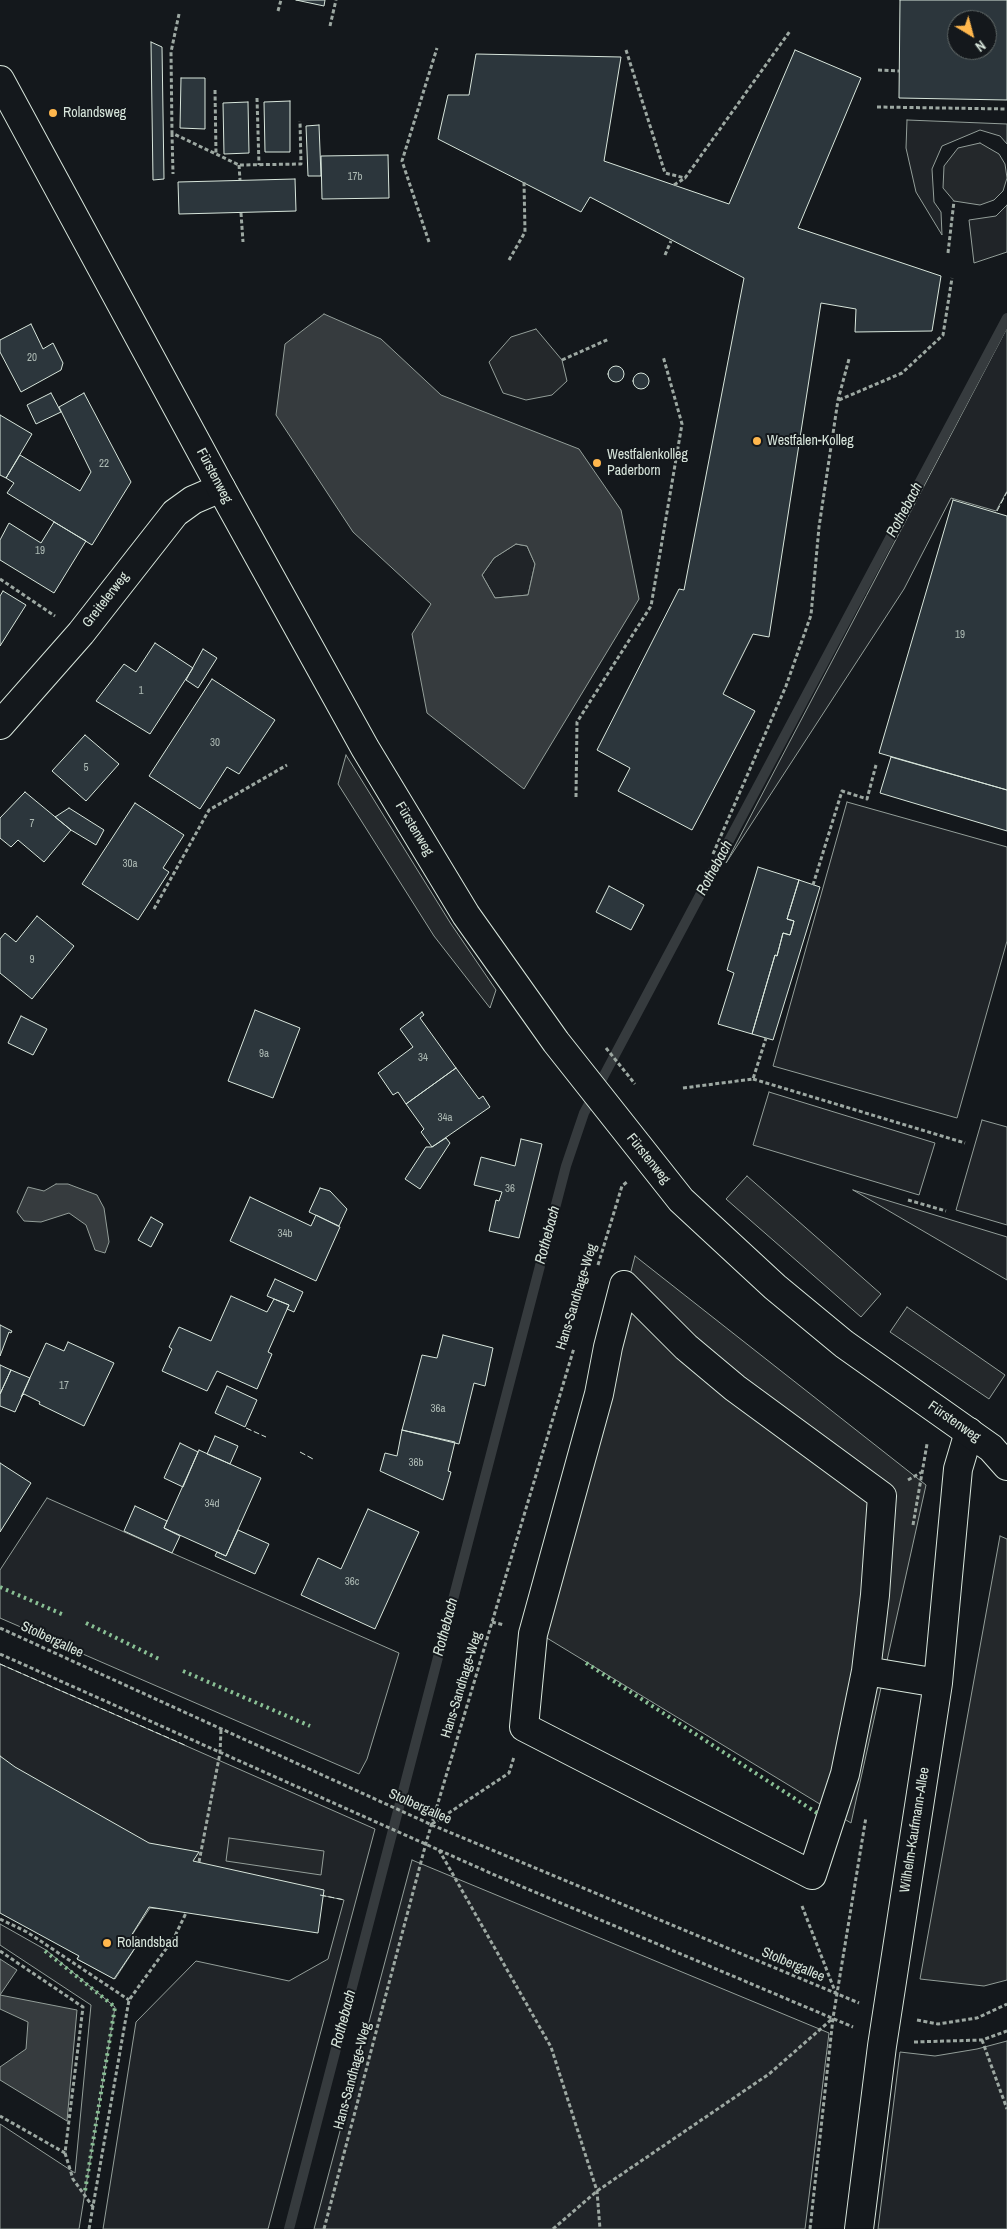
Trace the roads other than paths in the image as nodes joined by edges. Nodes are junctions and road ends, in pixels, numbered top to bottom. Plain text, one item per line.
1 (0, 80) edge
2 (221, 488) junction
3 (0, 725) edge
4 (969, 1432) junction
5 (1002, 1454) edge
6 (866, 1671) junction
7 (938, 1683) junction
8 (859, 2229) edge

1 - 2 main road, Fürstenweg
2 - 3 main road, Greitelerweg
2 - 4 main road, Fürstenweg
4 - 5 main road, Fürstenweg
4 - 7 main road, Wilhelm-Kaufmann-Allee
6 - 6 main road
6 - 7 main road
7 - 8 main road, Wilhelm-Kaufmann-Allee

